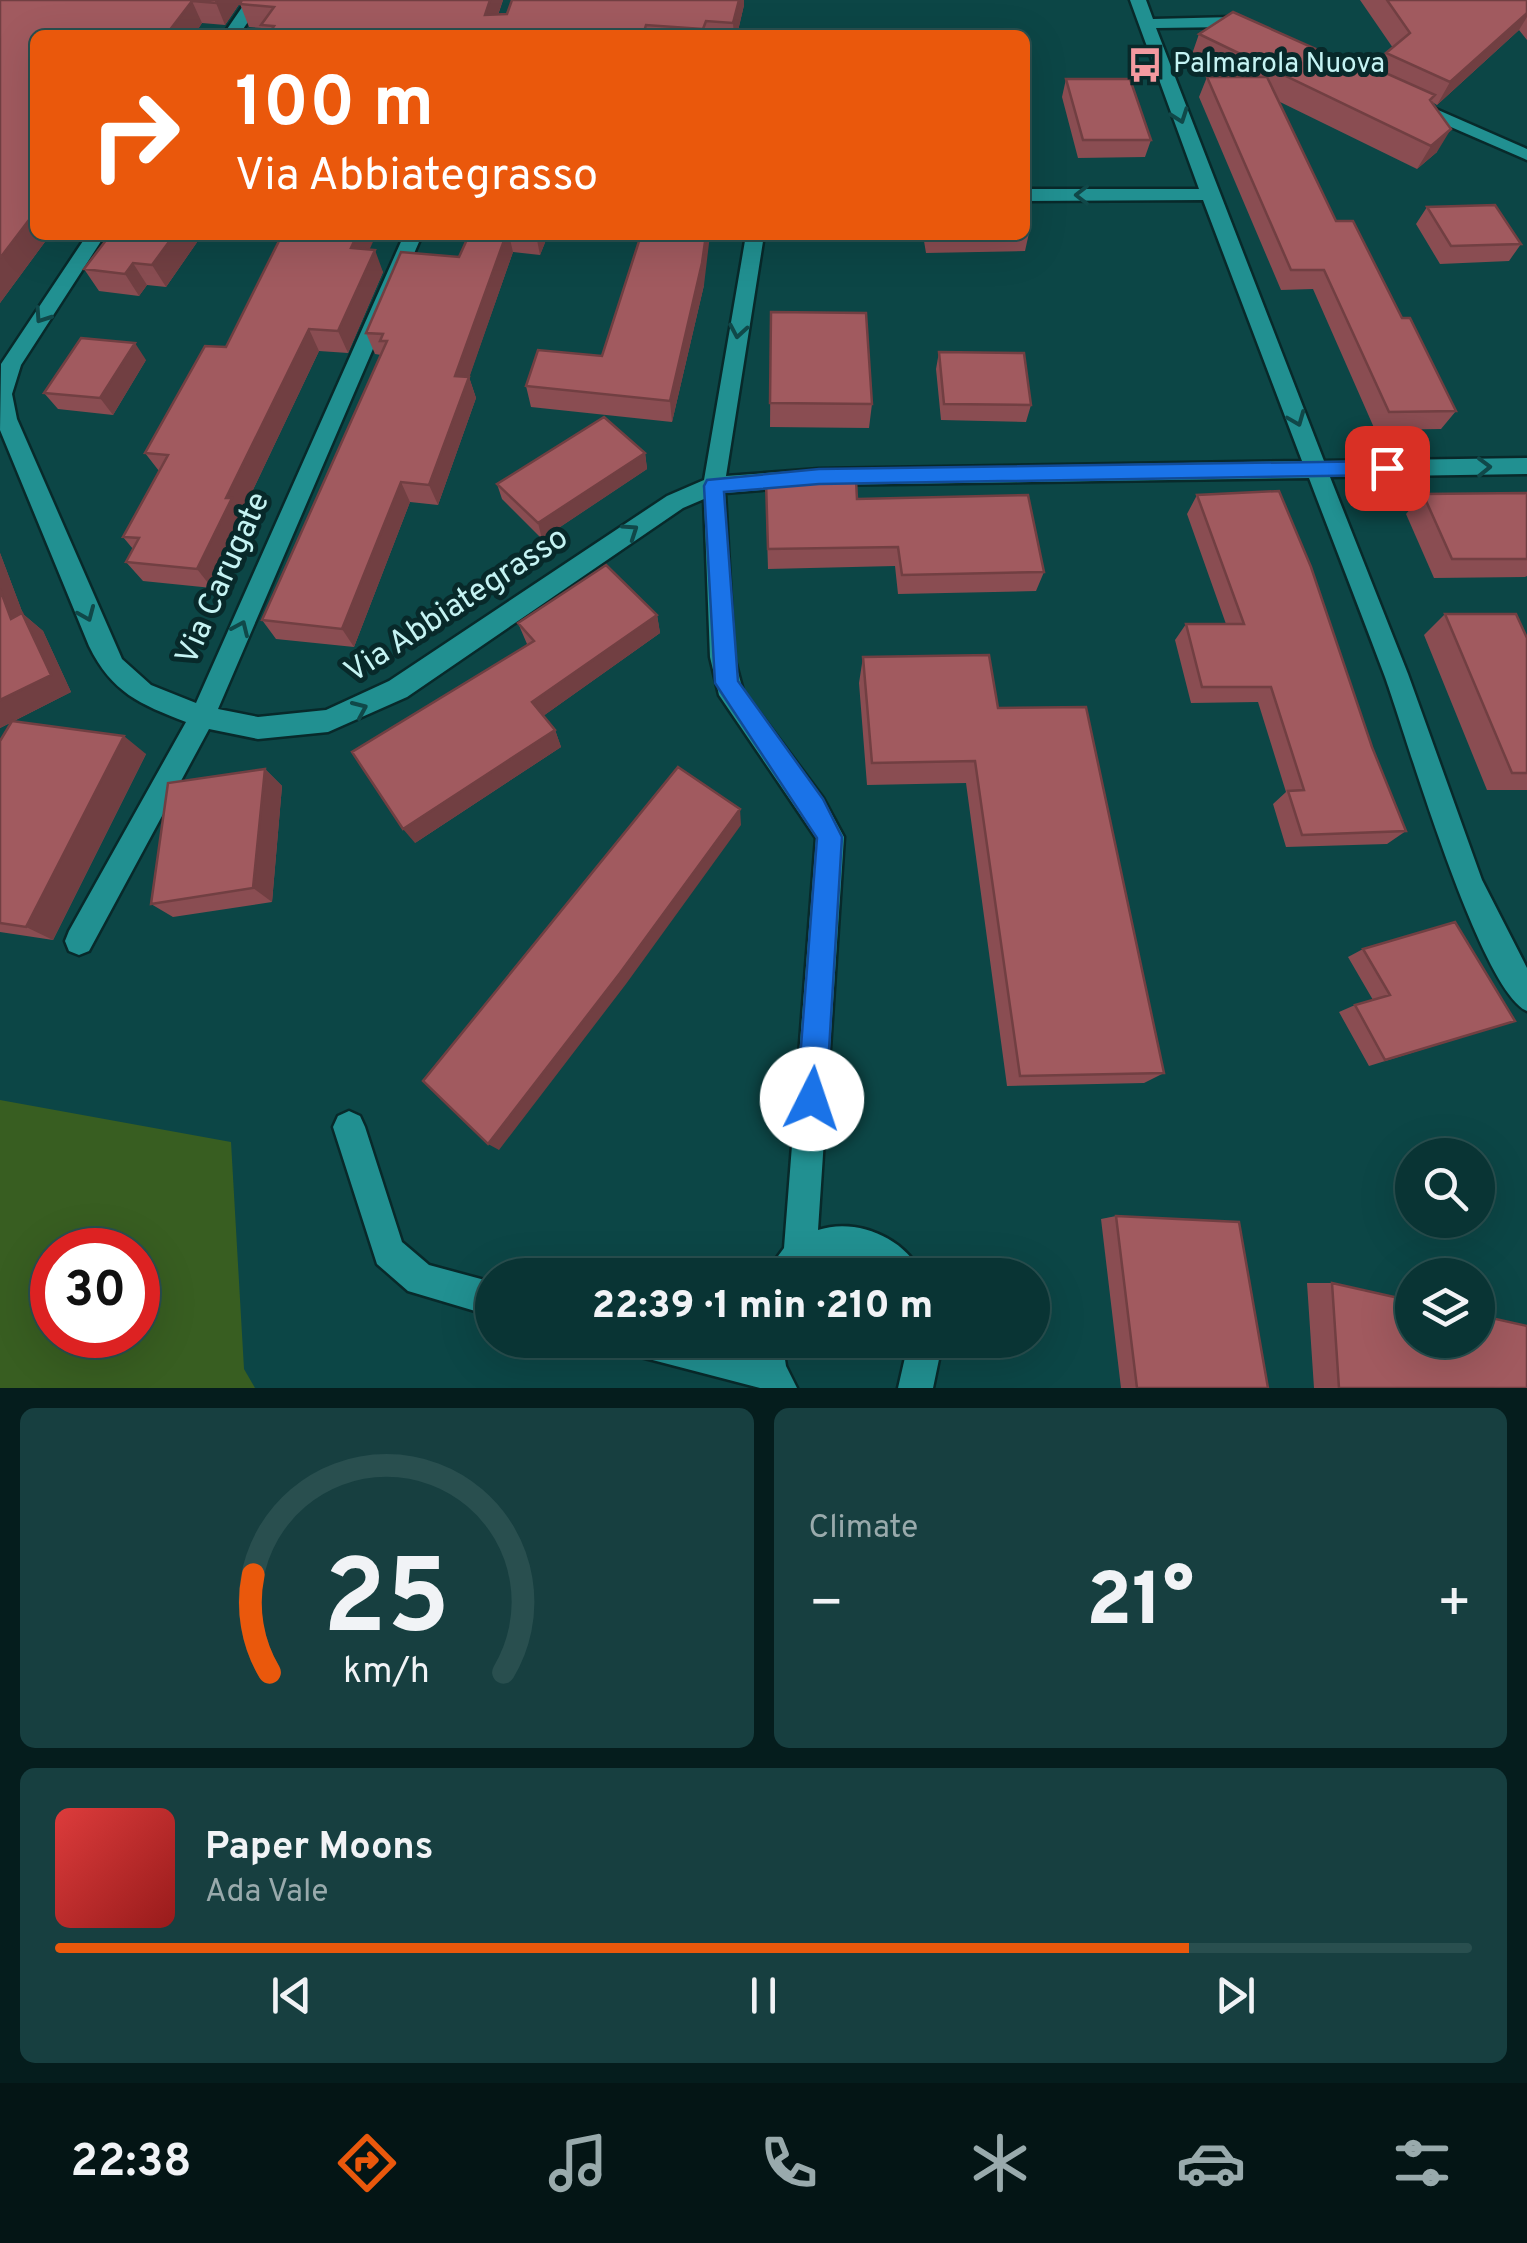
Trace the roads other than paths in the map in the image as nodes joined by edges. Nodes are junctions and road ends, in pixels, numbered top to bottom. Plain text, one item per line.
1 (255, 0) edge
2 (1138, 0) edge
3 (1222, 0) edge
4 (1234, 22) junction
5 (1147, 24) junction
6 (234, 30) edge
7 (1268, 38) edge
8 (1389, 92) edge
9 (1527, 155) edge
10 (1208, 194) junction
11 (1030, 196) edge
12 (93, 240) edge
13 (411, 240) edge
14 (754, 240) edge
15 (1527, 466) edge
16 (1316, 469) junction
17 (714, 486) junction
18 (202, 717) junction
19 (80, 940) dead end
20 (1527, 996) edge
21 (349, 1126) dead end
22 (791, 1258) edge
23 (800, 1258) edge
24 (889, 1258) edge
25 (475, 1294) edge
26 (731, 1358) edge
27 (924, 1358) edge
28 (772, 1366) edge
29 (915, 1388) edge

1 - 6 street
2 - 5 street
3 - 4 street
4 - 5 street
4 - 7 street
5 -> 10 street
8 - 9 street
10 -> 11 street
10 -> 16 street
12 -> 18 street, Via Abbiategrasso
18 -> 13 street, Via Carugate
14 -> 17 street
16 -> 15 street, Via Abbiategrasso
16 - 17 street, Via Abbiategrasso
16 - 20 street
18 -> 17 street, Via Abbiategrasso
17 - 22 street
18 - 19 street, Via Carugate
21 - 25 street
23 - 24 street
26 - 28 street
27 - 29 street

